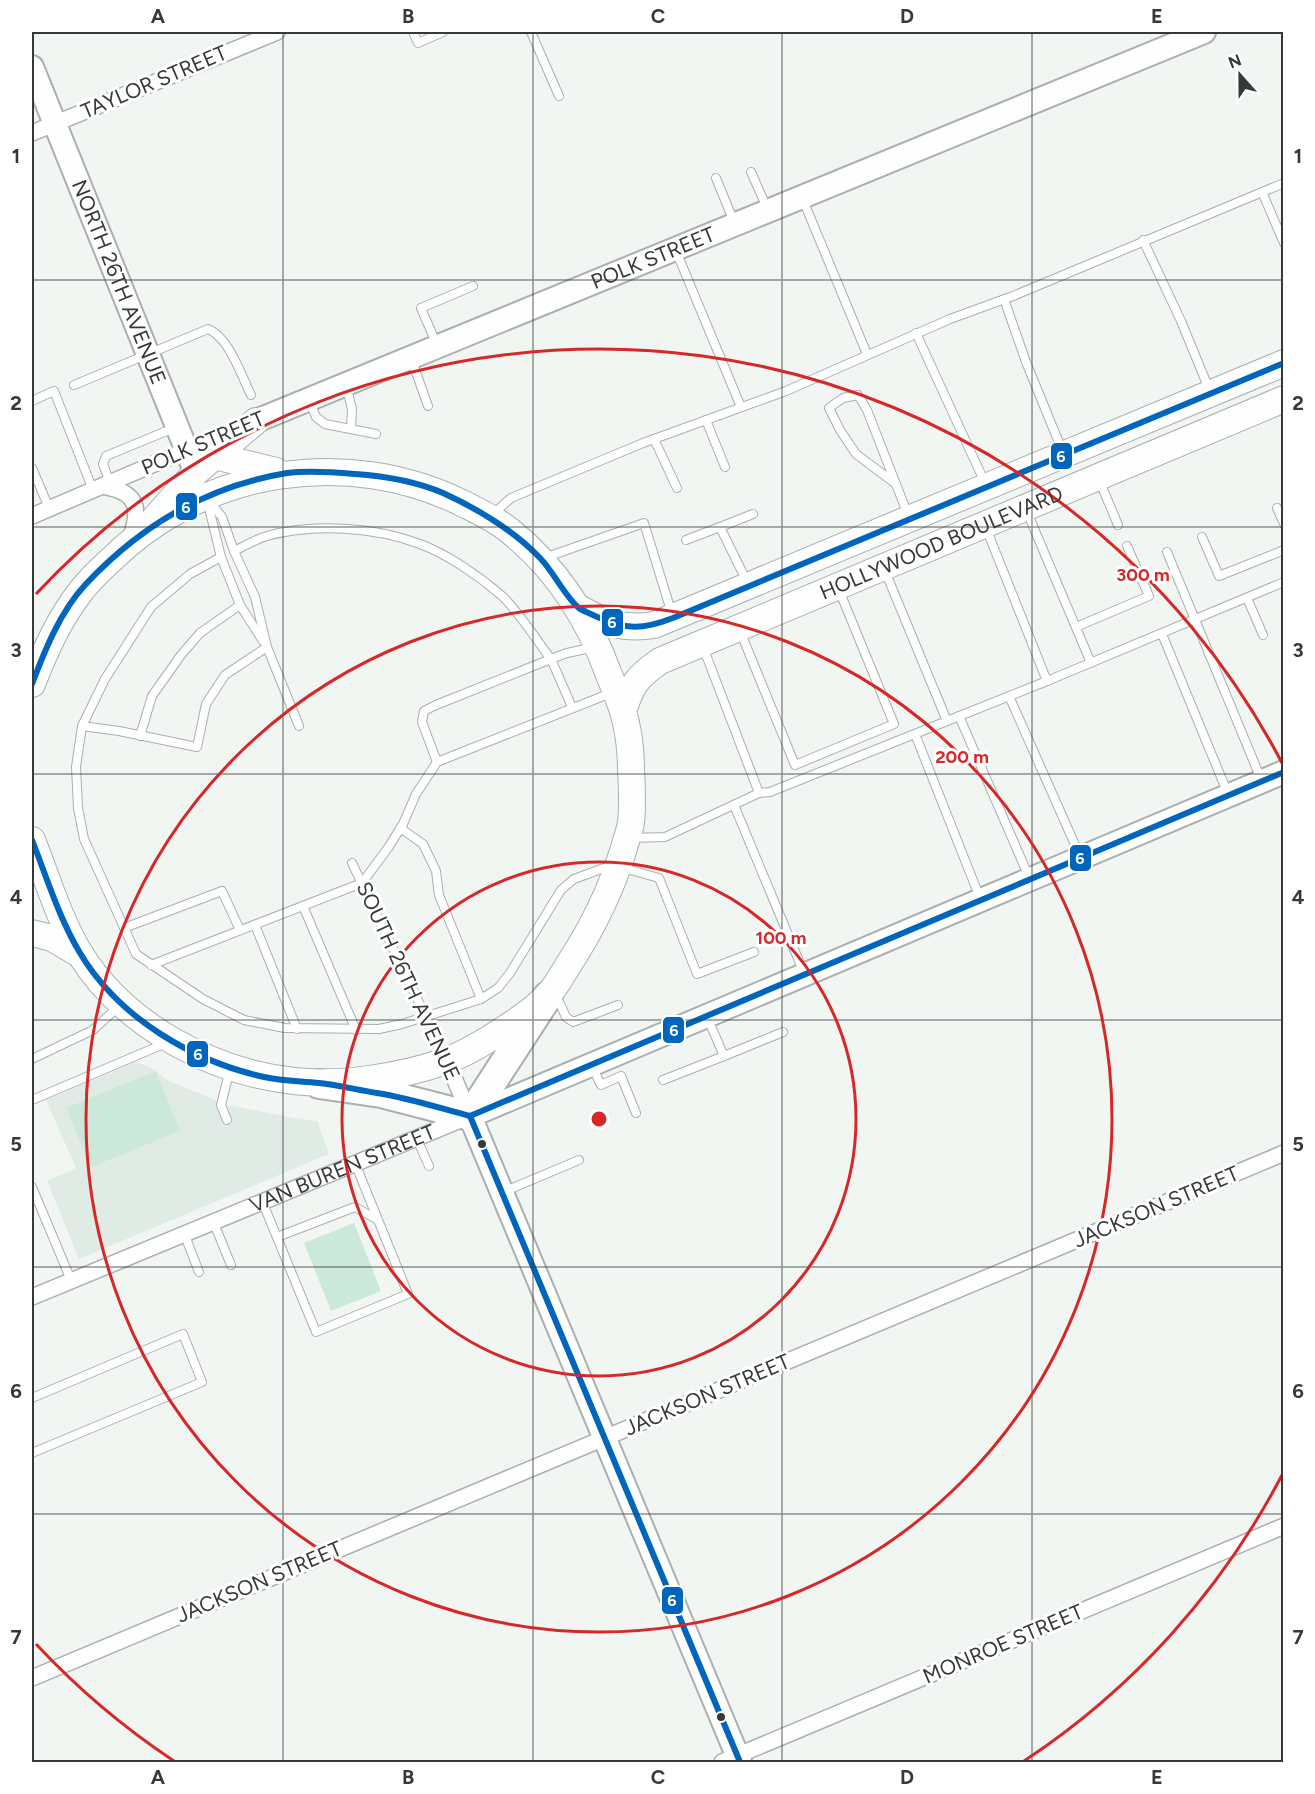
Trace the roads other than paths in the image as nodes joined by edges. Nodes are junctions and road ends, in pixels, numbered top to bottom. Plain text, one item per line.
1 (277, 32) edge
2 (413, 32) edge
3 (443, 32) edge
4 (531, 32) edge
5 (1204, 32) edge
6 (32, 67) edge
7 (559, 96) dead end
8 (56, 123) junction
9 (32, 133) edge
10 (751, 172) dead end
11 (716, 178) dead end
12 (1284, 183) edge
13 (1262, 192) junction
14 (801, 196) junction
15 (768, 210) junction
16 (735, 223) junction
17 (1143, 240) junction
18 (1284, 243) edge
19 (675, 248) junction
20 (473, 286) dead end
21 (1004, 299) junction
22 (916, 333) junction
23 (437, 346) junction
24 (148, 354) junction
25 (867, 354) junction
26 (411, 357) junction
27 (1284, 363) edge
28 (345, 384) junction
29 (74, 386) dead end
30 (1210, 393) junction
31 (251, 395) dead end
32 (309, 399) junction
33 (1284, 399) edge
34 (34, 400) dead end
35 (428, 405) dead end
36 (741, 407) junction
37 (706, 420) junction
38 (256, 421) joint
39 (351, 429) junction
40 (376, 434) dead end
41 (654, 439) junction
42 (193, 451) junction
43 (1064, 454) junction
44 (725, 467) dead end
45 (32, 468) edge
46 (288, 473) junction
47 (1098, 477) junction
48 (896, 484) junction
49 (102, 486) junction
50 (987, 487) junction
51 (677, 488) dead end
52 (206, 497) junction
53 (1025, 507) junction
54 (49, 508) junction
55 (1277, 508) dead end
56 (753, 514) dead end
57 (32, 516) edge
58 (489, 518) junction
59 (910, 519) junction
60 (984, 524) junction
61 (1284, 524) edge
62 (1118, 525) dead end
63 (720, 526) junction
64 (138, 535) junction
65 (1202, 537) dead end
66 (686, 540) dead end
67 (1127, 546) dead end
68 (1284, 550) edge
69 (234, 551) junction
70 (1167, 552) dead end
71 (220, 557) junction
72 (540, 560) junction
73 (883, 566) junction
74 (1284, 582) edge
75 (749, 586) junction
76 (837, 586) junction
77 (1247, 598) junction
78 (240, 605) junction
79 (579, 608) junction
80 (673, 618) junction
81 (1196, 620) junction
82 (739, 627) junction
83 (1076, 627) junction
84 (1162, 634) junction
85 (1263, 635) dead end
86 (702, 642) junction
87 (267, 647) junction
88 (598, 647) junction
89 (551, 659) junction
90 (1091, 663) junction
91 (1047, 681) junction
92 (32, 684) edge
93 (1009, 696) junction
94 (619, 701) junction
95 (572, 707) junction
96 (959, 717) junction
97 (947, 721) junction
98 (82, 726) junction
99 (299, 726) dead end
100 (915, 734) junction
101 (140, 735) junction
102 (437, 762) junction
103 (1277, 777) edge
104 (759, 793) junction
105 (1228, 795) junction
106 (734, 805) junction
107 (400, 828) junction
108 (32, 840) edge
109 (622, 856) junction
110 (1081, 857) junction
111 (352, 863) dead end
112 (1030, 879) junction
113 (362, 884) junction
114 (980, 900) junction
115 (303, 906) junction
116 (255, 925) junction
117 (124, 928) junction
118 (240, 930) junction
119 (32, 933) edge
120 (754, 952) dead end
121 (81, 955) junction
122 (151, 965) junction
123 (805, 974) junction
124 (550, 992) junction
125 (481, 999) junction
126 (122, 1004) junction
127 (618, 1005) dead end
128 (707, 1016) junction
129 (425, 1017) junction
130 (297, 1029) junction
131 (356, 1030) junction
132 (783, 1032) dead end
133 (173, 1040) junction
134 (724, 1056) junction
135 (32, 1059) edge
136 (447, 1061) junction
137 (591, 1064) junction
138 (230, 1068) junction
139 (663, 1080) dead end
140 (319, 1084) junction
141 (32, 1100) edge
142 (636, 1113) dead end
143 (470, 1116) junction
144 (227, 1120) dead end
145 (416, 1137) junction
146 (1284, 1153) edge
147 (579, 1160) dead end
148 (354, 1162) junction
149 (429, 1166) dead end
150 (32, 1187) edge
151 (502, 1192) junction
152 (262, 1201) junction
153 (378, 1220) junction
154 (213, 1221) junction
155 (184, 1233) junction
156 (277, 1237) junction
157 (231, 1265) dead end
158 (199, 1272) dead end
159 (71, 1280) junction
160 (32, 1297) edge
161 (32, 1398) edge
162 (605, 1438) junction
163 (32, 1453) edge
164 (1284, 1527) edge
165 (32, 1678) edge
166 (733, 1760) edge

1 - 8 street, TAYLOR STREET
2 - 3 lane
4 - 7 lane
5 - 14 main road, POLK STREET
6 - 8 main road, NORTH 26TH AVENUE
8 - 9 street, TAYLOR STREET
8 - 24 main road, NORTH 26TH AVENUE
10 - 15 lane
11 - 16 lane
12 - 13 lane
13 - 17 lane
13 - 18 lane
14 - 15 main road, POLK STREET
14 - 25 lane
15 - 16 main road, POLK STREET
16 - 19 main road, POLK STREET
17 - 21 lane
17 - 30 lane
19 - 23 main road, POLK STREET
19 - 36 lane
20 - 23 lane
21 - 22 lane
21 - 43 lane
22 - 25 lane
22 - 50 lane
23 - 26 main road, POLK STREET
24 - 29 lane
24 - 31 lane
24 - 42 main road, NORTH 26TH AVENUE
25 - 36 lane
26 - 28 main road, POLK STREET
26 - 35 lane
27 - 30 main road, HOLLYWOOD BOULEVARD
28 - 32 main road, POLK STREET
28 - 39 lane
30 - 43 main road, HOLLYWOOD BOULEVARD
32 - 38 main road, POLK STREET
32 - 39 lane
33 - 47 main road, HOLLYWOOD BOULEVARD
34 - 49 lane
36 - 37 lane
37 - 41 lane
37 - 44 lane
38 - 42 main road
39 - 40 lane
41 - 51 lane
41 - 58 lane
42 - 46 main road
42 - 49 street, POLK STREET
42 - 49 lane
42 - 52 street, NORTH 26TH AVENUE
42 - 64 main road
43 - 50 main road, HOLLYWOOD BOULEVARD
45 - 54 lane
46 - 52 main road
46 - 58 main road
47 - 53 main road, HOLLYWOOD BOULEVARD
47 - 62 lane
48 - 48 lane
48 - 59 lane
49 - 54 street, POLK STREET
49 - 64 street, POLK STREET
50 - 59 main road, HOLLYWOOD BOULEVARD
52 - 64 main road
52 - 69 lane, NORTH 26TH AVENUE
52 - 71 lane, NORTH 26TH AVENUE
53 - 60 main road, HOLLYWOOD BOULEVARD
53 - 83 lane
54 - 57 street, POLK STREET
55 - 61 lane
56 - 63 lane
58 - 72 main road
59 - 75 main road, HOLLYWOOD BOULEVARD
60 - 73 main road, HOLLYWOOD BOULEVARD
60 - 91 lane
63 - 66 lane
63 - 75 lane
64 - 92 main road
65 - 68 lane
67 - 83 lane
69 - 87 lane, NORTH 26TH AVENUE
69 - 89 lane
70 - 81 lane
71 - 78 lane, NORTH 26TH AVENUE
71 - 98 lane
72 - 79 main road
72 - 80 lane
73 - 76 main road, HOLLYWOOD BOULEVARD
73 - 97 lane
74 - 77 lane
75 - 80 main road, HOLLYWOOD BOULEVARD
76 - 82 main road, HOLLYWOOD BOULEVARD
76 - 82 lane
77 - 81 lane
77 - 85 lane
78 - 87 lane, NORTH 26TH AVENUE
78 - 101 lane
79 - 80 main road, HOLLYWOOD BOULEVARD
79 - 88 main road
81 - 84 lane
81 - 103 lane
82 - 86 main road, HOLLYWOOD BOULEVARD
83 - 90 lane
84 - 90 lane
84 - 105 lane
86 - 94 main road, HOLLYWOOD BOULEVARD
86 - 104 lane
87 - 99 lane, NORTH 26TH AVENUE
87 - 101 lane
88 - 89 lane
88 - 94 main road
89 - 95 lane
89 - 102 lane
90 - 91 lane
91 - 93 lane
93 - 96 lane
93 - 110 lane
94 - 95 lane
94 - 109 main road
95 - 102 lane
96 - 97 lane
96 - 112 lane
97 - 100 lane
98 - 101 lane
98 - 117 lane
100 - 104 lane
100 - 114 lane
102 - 107 lane
103 - 105 main road, VAN BUREN STREET
104 - 106 lane
105 - 110 main road, VAN BUREN STREET
106 - 109 lane
106 - 123 lane
107 - 113 lane
107 - 125 lane
108 - 121 main road
109 - 120 lane
109 - 124 main road
109 - 125 lane
110 - 112 main road, VAN BUREN STREET
111 - 113 lane, SOUTH 26TH AVENUE
112 - 114 main road, VAN BUREN STREET
113 - 115 lane
113 - 129 lane, SOUTH 26TH AVENUE
114 - 123 main road, VAN BUREN STREET
115 - 116 lane
115 - 131 lane
116 - 118 lane
116 - 130 lane
117 - 118 lane
117 - 122 lane
118 - 122 lane
119 - 121 main road
121 - 126 main road
122 - 130 lane
123 - 128 main road, VAN BUREN STREET
124 - 127 lane
124 - 136 main road
124 - 143 highway
125 - 129 lane
126 - 133 main road
126 - 135 lane
128 - 134 lane
128 - 137 main road, VAN BUREN STREET
129 - 131 lane
129 - 136 lane, SOUTH 26TH AVENUE
130 - 131 lane
132 - 134 lane
133 - 138 main road
133 - 141 lane
134 - 139 lane
136 - 140 main road
136 - 143 street, SOUTH 26TH AVENUE
137 - 142 lane
137 - 143 main road, VAN BUREN STREET
138 - 140 main road
138 - 144 lane
140 - 143 highway
143 - 145 street, VAN BUREN STREET
143 - 151 main road, SOUTH 26TH AVENUE
145 - 148 street, VAN BUREN STREET
145 - 149 lane
146 - 162 street, JACKSON STREET
147 - 151 lane
148 - 152 street, VAN BUREN STREET
148 - 153 lane
150 - 159 lane
151 - 162 main road, SOUTH 26TH AVENUE
152 - 154 street, VAN BUREN STREET
152 - 156 lane
153 - 156 lane
153 - 156 lane
154 - 155 street, VAN BUREN STREET
154 - 157 lane
155 - 158 lane
155 - 159 street, VAN BUREN STREET
159 - 160 street, VAN BUREN STREET
161 - 163 lane
162 - 165 street, JACKSON STREET
162 - 166 main road, SOUTH 26TH AVENUE
164 - 166 street, MONROE STREET

